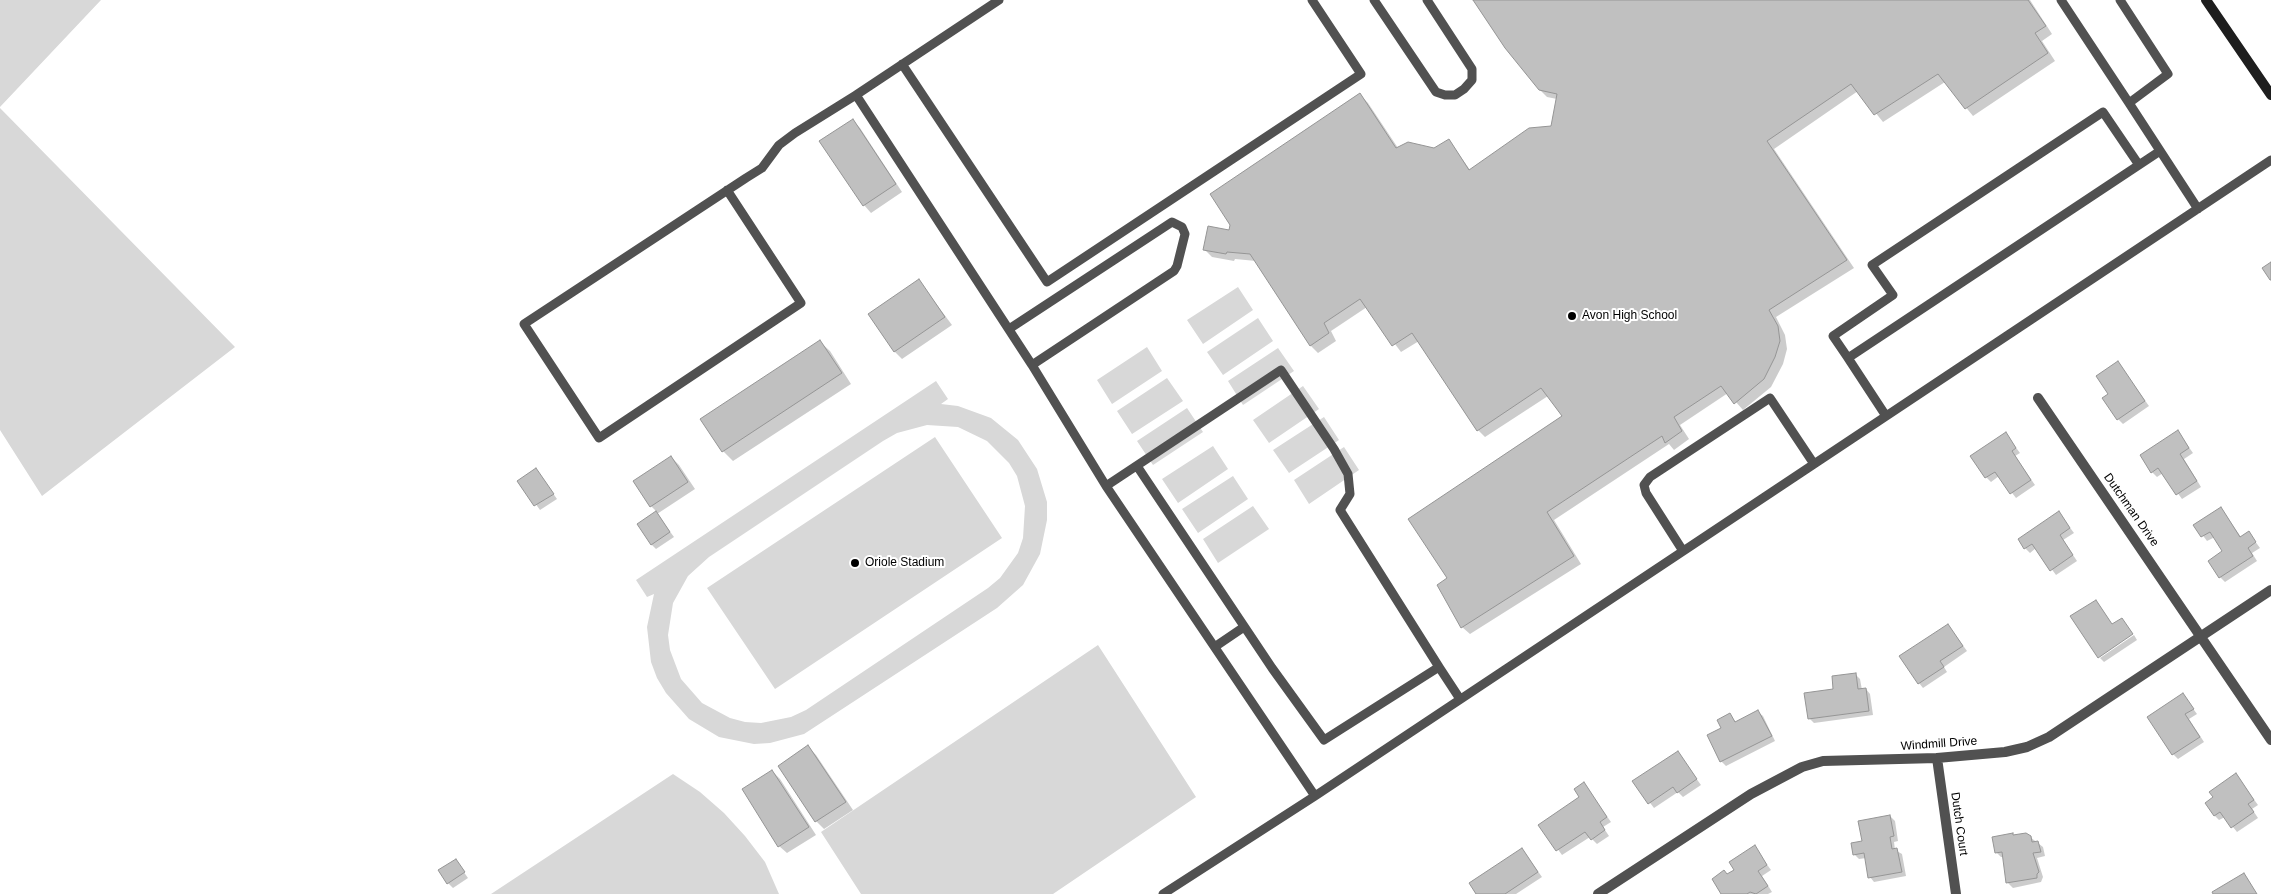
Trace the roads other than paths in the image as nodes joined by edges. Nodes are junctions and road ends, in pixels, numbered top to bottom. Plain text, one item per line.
1 (999, 0) edge
2 (1312, 0) edge
3 (1374, 0) edge
4 (1427, 0) edge
5 (2061, 0) edge
6 (2120, 0) edge
7 (2206, 0) edge
8 (902, 64) junction
9 (2271, 94) edge
10 (856, 95) junction
11 (2129, 103) junction
12 (2160, 151) junction
13 (2271, 160) edge
14 (2139, 165) junction
15 (728, 190) junction
16 (2198, 209) junction
17 (1009, 329) junction
18 (1848, 358) junction
19 (1032, 365) junction
20 (2038, 398) dead end
21 (1886, 416) junction
22 (1814, 464) junction
23 (1137, 466) junction
24 (1106, 486) junction
25 (1683, 551) junction
26 (2271, 590) edge
27 (1244, 627) junction
28 (2202, 636) junction
29 (1216, 646) junction
30 (1439, 667) junction
31 (1460, 699) junction
32 (2271, 740) edge
33 (1937, 758) junction
34 (1315, 796) junction
35 (1163, 894) edge
36 (1598, 894) edge
37 (1956, 894) edge

1 - 8 lane
2 - 8 lane
3 - 4 lane
5 - 11 lane
6 - 11 lane
7 - 9 street
8 - 10 lane
10 - 15 lane
10 - 17 lane
11 - 12 lane
12 - 14 lane
12 - 16 lane
13 - 16 lane
14 - 18 lane
14 - 18 lane
15 - 15 lane
16 - 21 lane
17 - 19 lane
17 - 19 lane
18 - 21 lane
19 - 24 lane
20 - 28 street, Dutchman Drive
21 - 22 lane
22 - 25 lane
22 - 25 lane
23 - 24 lane
23 - 27 lane
23 - 30 lane
24 - 29 lane
25 - 31 lane
26 - 28 street, Windmill Drive
27 - 29 lane
27 - 30 lane
28 - 32 street, Dutchman Drive
28 - 33 street, Windmill Drive
29 - 34 lane
30 - 31 lane
31 - 34 lane
33 - 36 street, Windmill Drive
33 - 37 street, Dutch Court
34 - 35 lane

